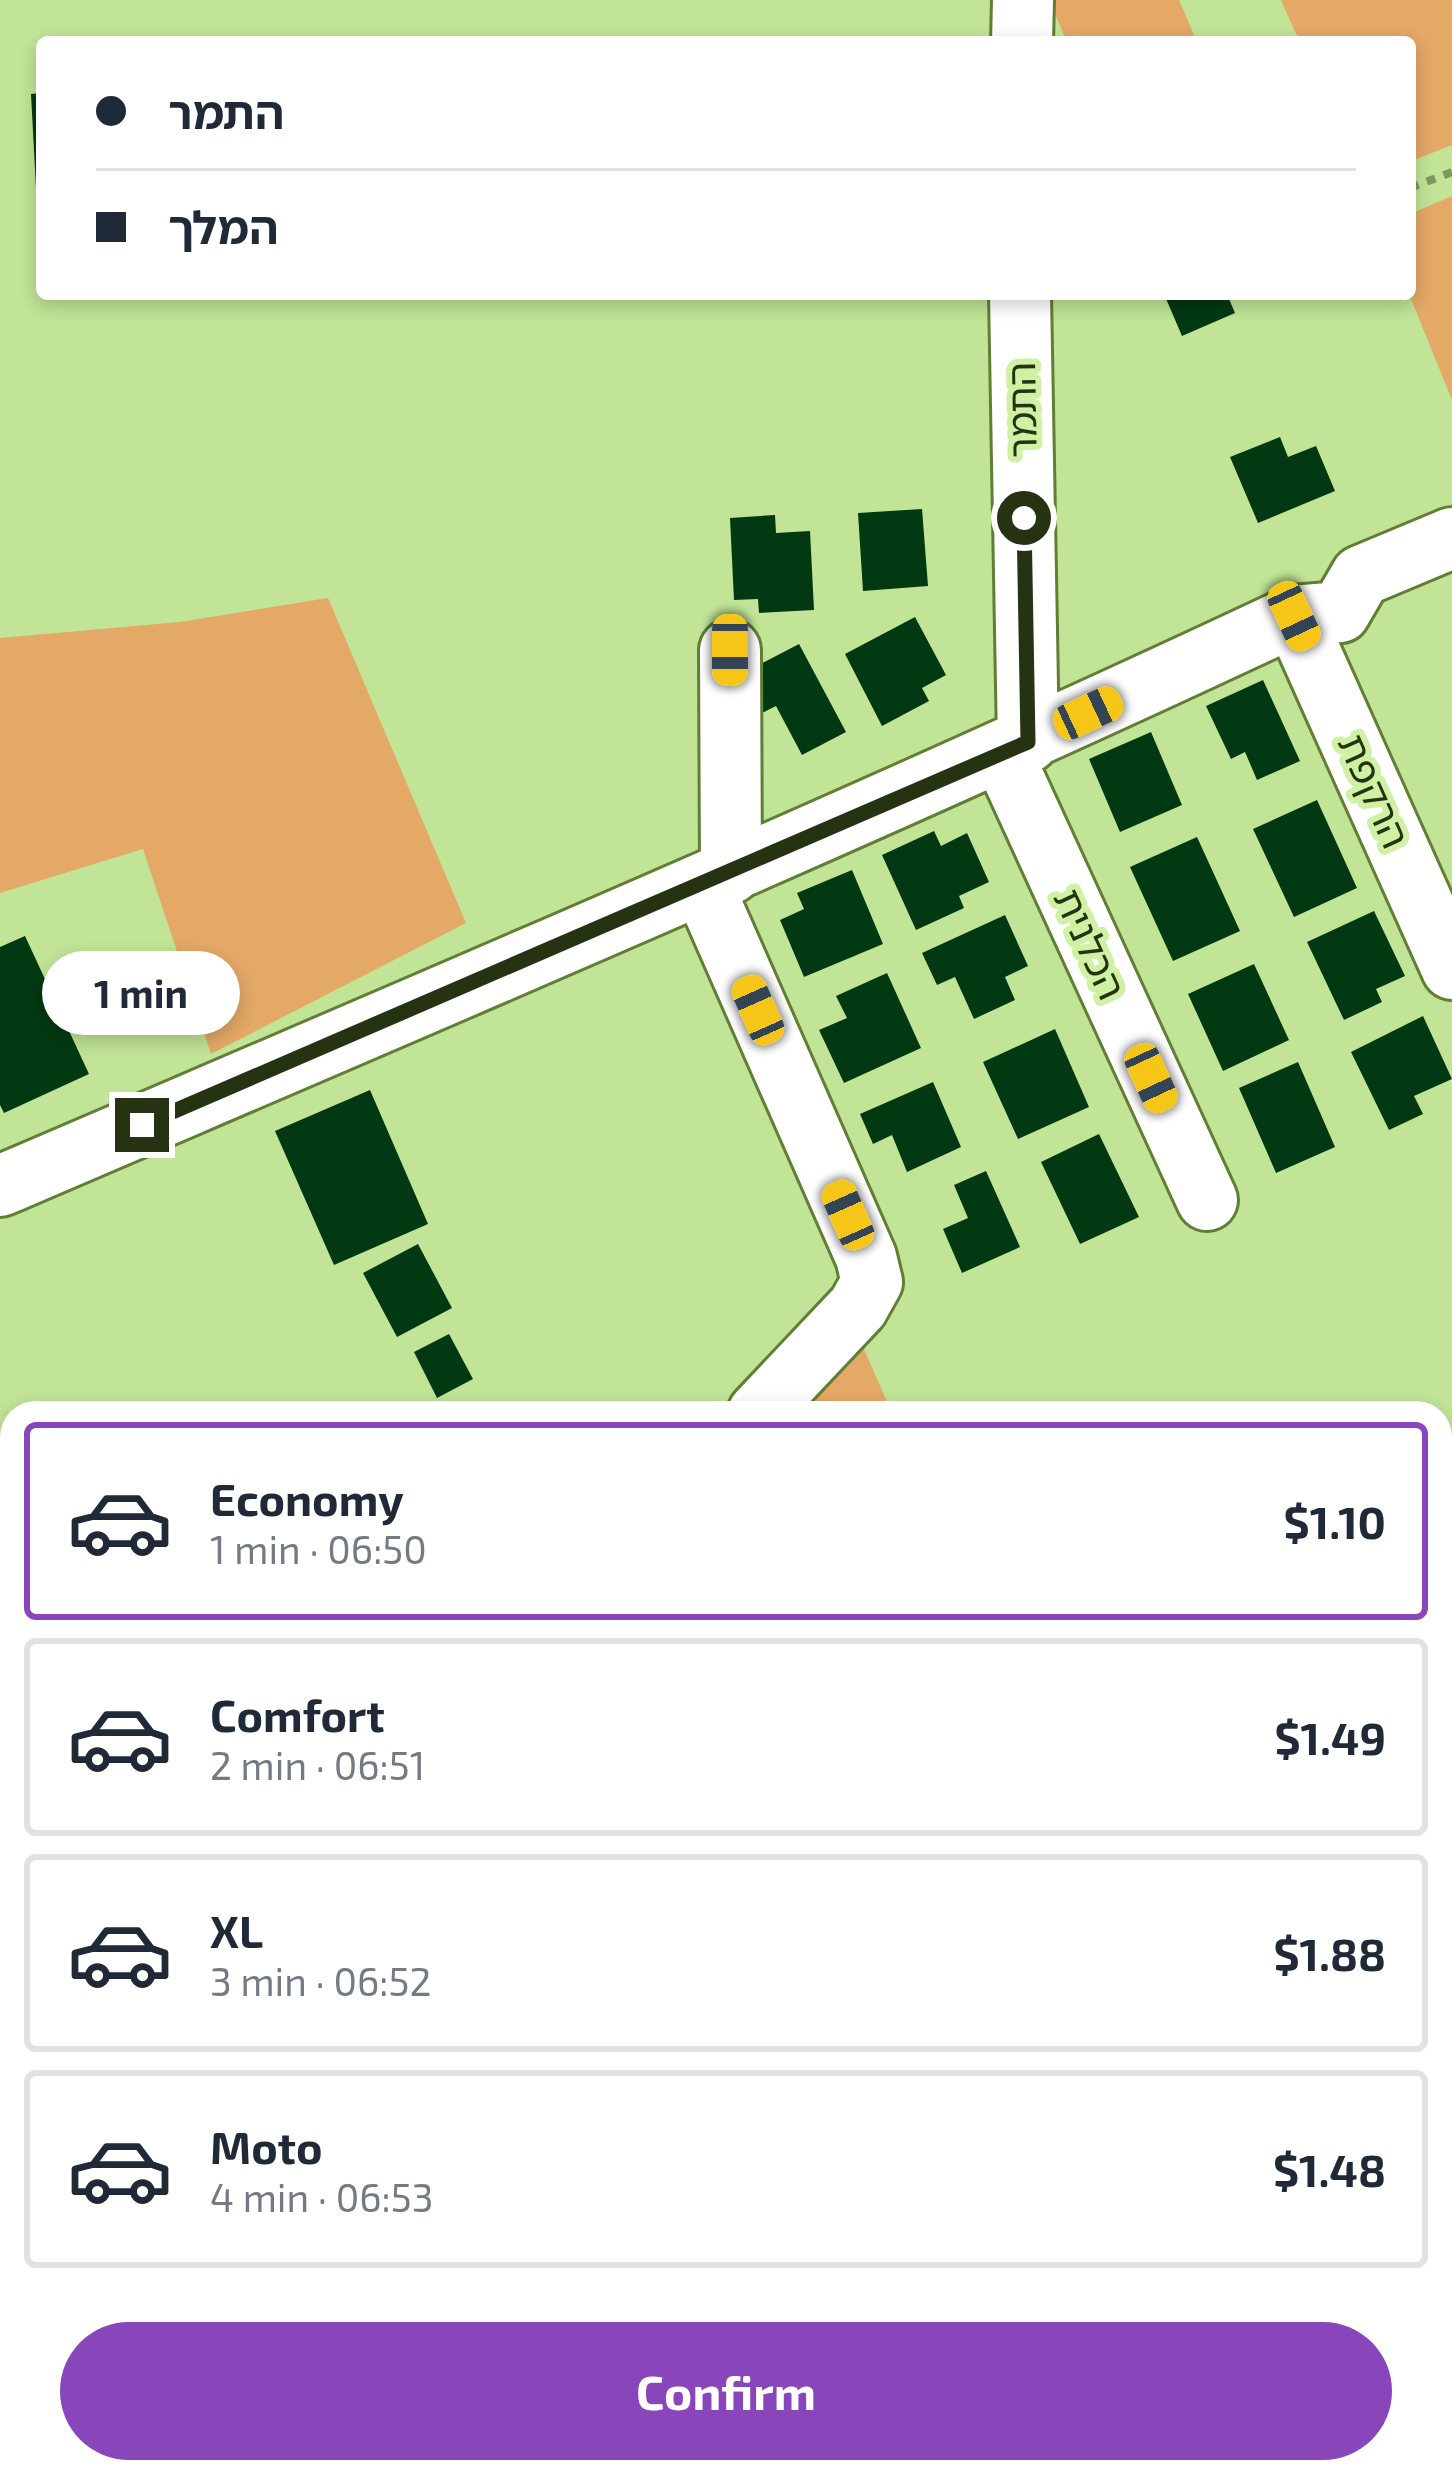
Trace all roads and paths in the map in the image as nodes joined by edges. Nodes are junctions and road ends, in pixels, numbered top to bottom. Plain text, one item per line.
1 (1023, 0) edge
2 (1022, 36) edge
3 (1452, 172) edge
4 (1416, 186) edge
5 (1019, 300) edge
6 (1452, 538) edge
7 (1294, 616) junction
8 (730, 650) dead end
9 (1015, 747) junction
10 (717, 880) junction
11 (1452, 968) edge
12 (0, 1186) edge
13 (1207, 1200) dead end
14 (769, 1401) edge

1 - 2 street
3 - 4 path
5 - 9 street, התמר
6 - 7 street
7 - 9 street
7 - 11 street, הרקפת
8 - 10 street
9 - 10 street
9 - 13 street, הכלנית
10 - 12 street
10 - 14 street

